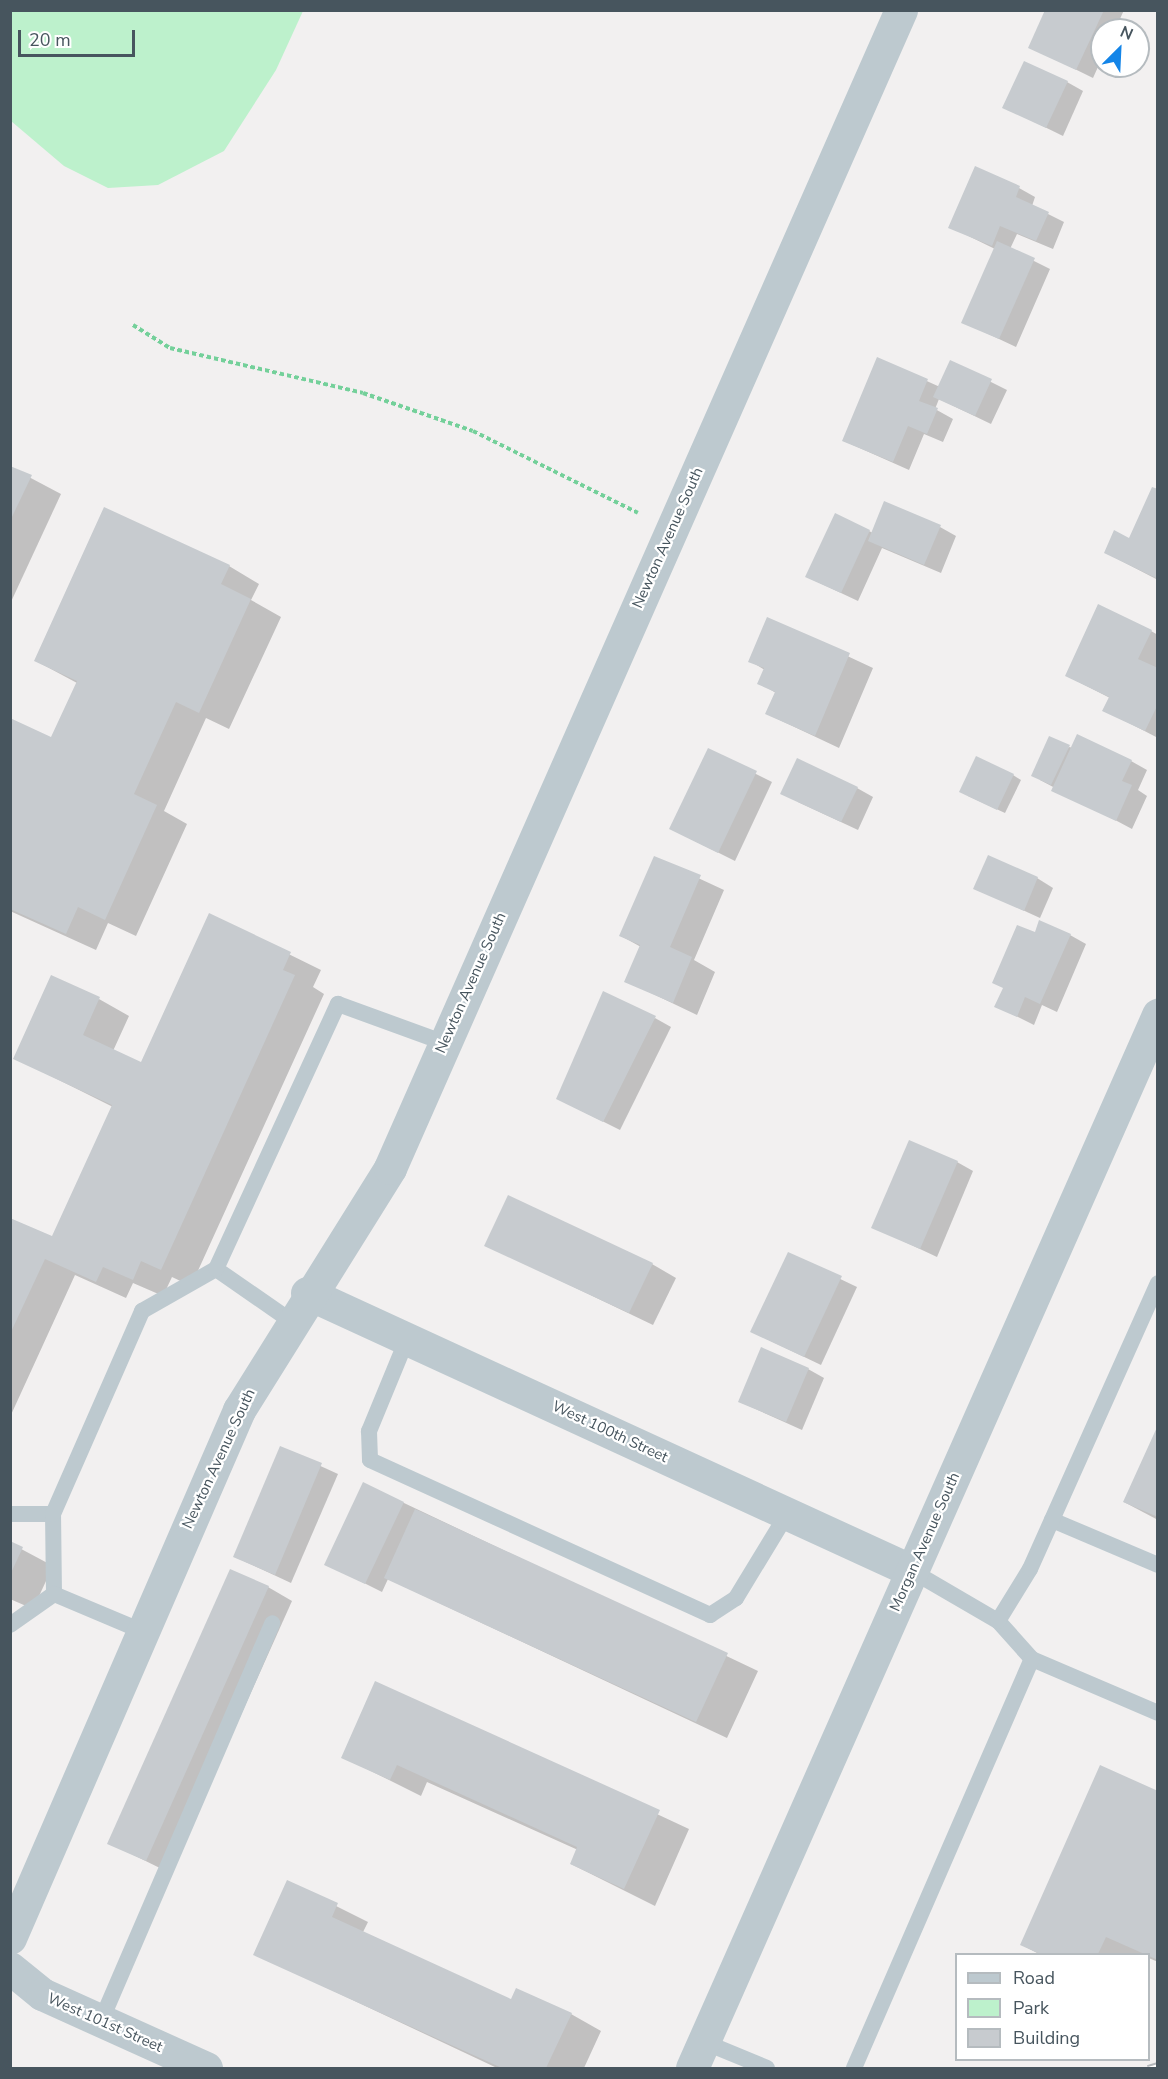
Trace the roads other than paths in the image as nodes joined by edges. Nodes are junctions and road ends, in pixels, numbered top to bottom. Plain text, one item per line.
1 (901, 10) edge
2 (1158, 1015) edge
3 (444, 1043) junction
4 (216, 1269) junction
5 (1158, 1283) edge
6 (308, 1293) junction
7 (291, 1321) junction
8 (407, 1339) junction
9 (10, 1514) edge
10 (53, 1514) junction
11 (787, 1514) junction
12 (1052, 1520) junction
13 (1158, 1565) edge
14 (912, 1571) junction
15 (54, 1594) junction
16 (999, 1621) junction
17 (272, 1623) dead end
18 (10, 1625) edge
19 (142, 1631) junction
20 (1032, 1659) junction
21 (1158, 1713) edge
22 (10, 1938) edge
23 (10, 1968) edge
24 (101, 2021) junction
25 (698, 2055) edge
26 (206, 2068) edge
27 (767, 2068) edge
28 (854, 2068) edge

1 - 3 street, Newton Avenue South
2 - 14 street, Morgan Avenue South
3 - 4 lane
3 - 6 street, Newton Avenue South
4 - 7 lane
4 - 10 lane
5 - 12 lane
6 - 7 street, Newton Avenue South
6 - 8 street, West 100th Street
7 - 19 street, Newton Avenue South
8 - 11 street, West 100th Street
8 - 11 lane
9 - 10 lane
10 - 15 lane
11 - 14 street, West 100th Street
12 - 13 lane
12 - 16 lane
14 - 16 lane
14 - 25 street, Morgan Avenue South
15 - 18 lane
15 - 19 lane
16 - 20 lane
17 - 24 lane
19 - 22 street, Newton Avenue South
20 - 21 lane
20 - 28 lane
23 - 24 street, West 101st Street
24 - 26 street, West 101st Street
25 - 27 lane

